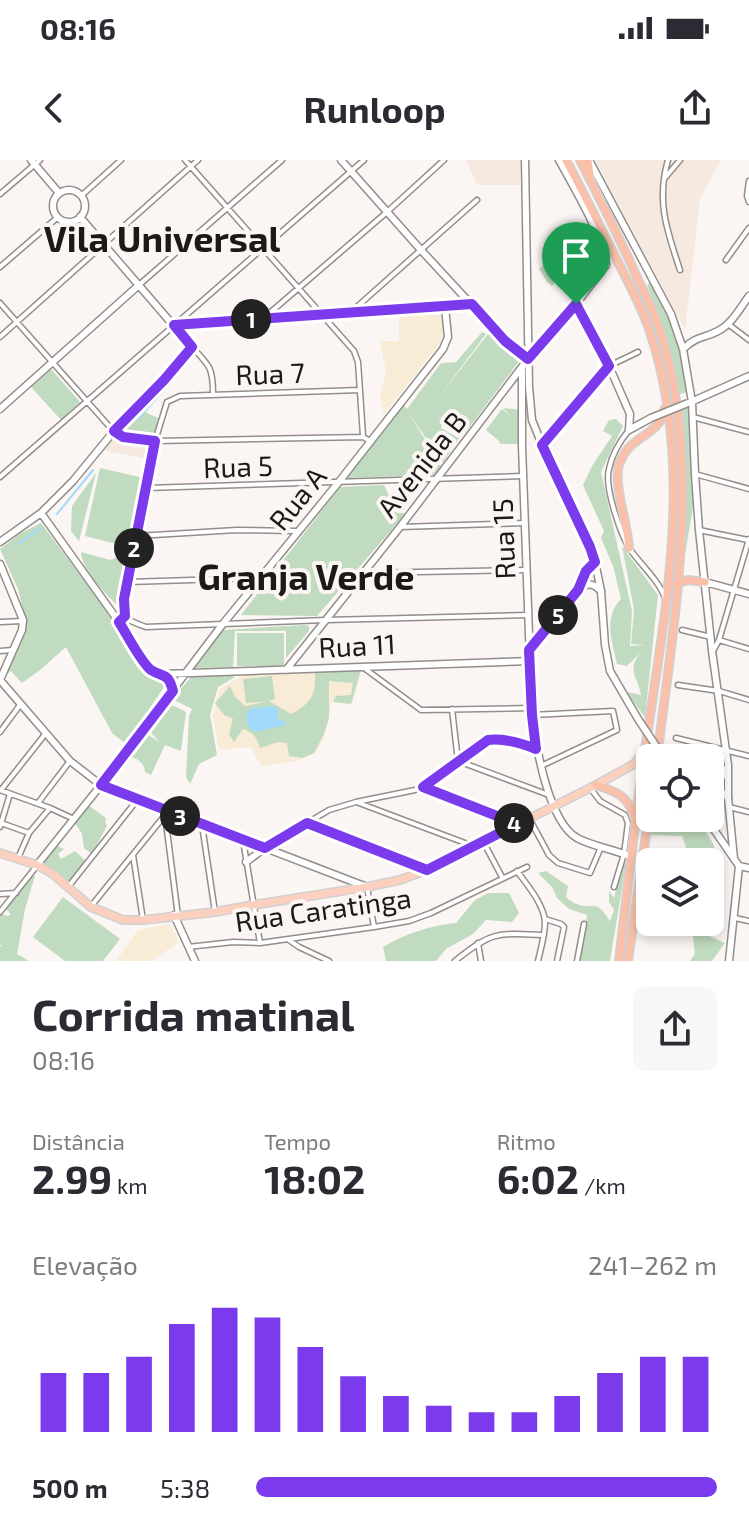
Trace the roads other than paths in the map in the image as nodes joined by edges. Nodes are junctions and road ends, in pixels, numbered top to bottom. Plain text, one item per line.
1 (121, 160) edge
2 (185, 160) edge
3 (198, 160) edge
4 (282, 160) edge
5 (341, 160) edge
6 (364, 160) edge
7 (444, 160) edge
8 (525, 160) edge
9 (580, 160) edge
10 (589, 160) edge
11 (668, 160) edge
12 (680, 160) edge
13 (35, 162) edge
14 (564, 162) edge
15 (190, 167) junction
16 (351, 171) junction
17 (664, 179) junction
18 (591, 181) junction
19 (749, 181) edge
20 (59, 193) junction
21 (0, 194) edge
22 (81, 196) junction
23 (477, 200) dead end
24 (749, 202) edge
25 (227, 207) junction
26 (387, 212) junction
27 (58, 217) junction
28 (80, 217) junction
29 (749, 228) edge
30 (103, 245) junction
31 (262, 247) junction
32 (421, 250) junction
33 (726, 260) dead end
34 (0, 267) edge
35 (680, 270) dead end
36 (139, 285) junction
37 (298, 288) junction
38 (748, 302) edge
39 (0, 303) edge
40 (472, 304) junction
41 (576, 304) junction
42 (445, 307) junction
43 (351, 312) junction
44 (323, 316) junction
45 (263, 319) junction
46 (17, 322) junction
47 (728, 324) junction
48 (174, 325) junction
49 (0, 337) edge
50 (679, 337) junction
51 (694, 339) junction
52 (749, 340) edge
53 (192, 347) junction
54 (683, 349) junction
55 (638, 352) dead end
56 (528, 359) junction
57 (52, 363) junction
58 (609, 366) junction
59 (521, 370) junction
60 (749, 378) edge
61 (360, 390) junction
62 (213, 394) junction
63 (667, 398) junction
64 (86, 402) junction
65 (690, 403) junction
66 (0, 409) edge
67 (692, 417) junction
68 (629, 430) junction
69 (114, 431) junction
70 (749, 432) edge
71 (367, 439) junction
72 (155, 441) junction
73 (542, 445) junction
74 (695, 474) junction
75 (523, 476) junction
76 (0, 477) edge
77 (436, 479) junction
78 (338, 483) junction
79 (146, 488) junction
80 (749, 489) edge
81 (41, 513) junction
82 (525, 523) junction
83 (400, 527) junction
84 (699, 530) junction
85 (299, 531) junction
86 (136, 536) junction
87 (749, 540) edge
88 (0, 542) edge
89 (629, 548) junction
90 (595, 562) junction
91 (0, 564) edge
92 (526, 570) junction
93 (363, 573) junction
94 (261, 578) junction
95 (128, 582) junction
96 (705, 582) junction
97 (676, 584) junction
98 (11, 589) junction
99 (0, 590) edge
100 (578, 590) junction
101 (734, 590) junction
102 (601, 591) junction
103 (749, 594) edge
104 (665, 599) junction
105 (528, 615) junction
106 (122, 619) junction
107 (23, 620) junction
108 (326, 620) junction
109 (0, 622) edge
110 (222, 625) junction
111 (682, 630) dead end
112 (711, 637) junction
113 (719, 640) junction
114 (749, 649) edge
115 (13, 650) junction
116 (529, 650) junction
117 (0, 651) edge
118 (712, 651) junction
119 (530, 661) junction
120 (362, 666) junction
121 (286, 670) junction
122 (187, 672) junction
123 (163, 674) junction
124 (0, 680) edge
125 (678, 685) dead end
126 (173, 691) junction
127 (719, 691) junction
128 (749, 700) edge
129 (20, 705) junction
130 (452, 709) junction
131 (532, 712) junction
132 (0, 732) edge
133 (46, 733) junction
134 (676, 738) dead end
135 (646, 744) edge
136 (655, 744) edge
137 (659, 744) edge
138 (702, 744) edge
139 (724, 744) edge
140 (536, 749) junction
141 (724, 749) joint
142 (749, 756) edge
143 (70, 761) junction
144 (458, 761) junction
145 (636, 761) edge
146 (728, 765) junction
147 (540, 766) junction
148 (724, 775) edge
149 (101, 785) junction
150 (593, 786) junction
151 (423, 787) junction
152 (0, 790) edge
153 (724, 793) edge
154 (10, 794) junction
155 (549, 795) junction
156 (728, 798) junction
157 (138, 799) junction
158 (356, 802) junction
159 (38, 803) junction
160 (554, 806) junction
161 (729, 807) junction
162 (50, 808) junction
163 (749, 812) edge
164 (166, 813) junction
165 (529, 818) junction
166 (731, 818) junction
167 (74, 819) junction
168 (307, 823) junction
169 (517, 824) junction
170 (636, 824) joint
171 (1, 825) edge
172 (202, 825) junction
173 (724, 828) edge
174 (646, 832) edge
175 (716, 832) edge
176 (29, 833) junction
177 (243, 840) junction
178 (483, 841) junction
179 (473, 846) junction
180 (601, 847) junction
181 (265, 848) junction
182 (0, 853) edge
183 (133, 855) junction
184 (627, 856) junction
185 (18, 858) junction
186 (734, 859) junction
187 (246, 862) junction
188 (37, 865) junction
189 (739, 866) junction
190 (527, 867) dead end
191 (749, 868) edge
192 (427, 870) junction
193 (517, 871) junction
194 (502, 877) junction
195 (68, 887) junction
196 (367, 887) junction
197 (614, 887) dead end
198 (16, 893) junction
199 (0, 894) edge
200 (253, 905) junction
201 (91, 907) junction
202 (0, 912) edge
203 (215, 912) junction
204 (176, 916) junction
205 (735, 918) junction
206 (545, 919) junction
207 (143, 920) junction
208 (749, 921) edge
209 (584, 924) dead end
210 (374, 927) junction
211 (544, 935) junction
212 (289, 940) junction
213 (260, 943) junction
214 (478, 943) junction
215 (188, 947) junction
216 (195, 961) edge
217 (329, 961) edge
218 (455, 961) edge
219 (481, 961) edge
220 (538, 961) edge
221 (557, 961) edge
222 (577, 961) edge
223 (619, 961) edge
224 (628, 961) edge
225 (729, 961) edge

1 - 22 street
2 - 15 street
3 - 15 street
4 - 25 street
5 - 16 street
6 - 16 street
7 - 26 street
8 - 56 street
9 - 18 highway
10 - 18 highway
10 - 50 street
11 - 17 street
12 - 17 street
13 - 20 street
13 - 21 street
14 - 41 street, Avenida B
14 - 63 highway
15 - 25 street
15 - 30 street
16 - 26 street
16 - 31 street
17 - 35 street
18 - 97 highway
19 - 24 street
20 - 22 street
20 - 27 street
22 - 28 street
23 - 32 street
25 - 31 street
25 - 36 street
26 - 32 street
26 - 37 street
27 - 28 street
27 - 34 street
28 - 30 street
29 - 33 street
30 - 36 street
30 - 46 street
31 - 37 street
31 - 48 street
32 - 40 street
32 - 43 street
36 - 48 street
36 - 57 street
37 - 44 street
37 - 45 street
38 - 47 street
39 - 46 street
40 - 42 street
40 - 56 street
41 - 56 street, Avenida B
41 - 58 street
42 - 43 street
42 - 71 street, Rua A
43 - 44 street
44 - 45 street
44 - 61 street
45 - 48 street
46 - 49 street
46 - 57 street
47 - 51 street
47 - 52 street
48 - 53 street
48 - 64 street
50 - 51 street
50 - 54 street
51 - 54 street
53 - 62 street
53 - 69 street
54 - 65 street
55 - 58 street
56 - 59 street, Avenida B
56 - 73 street
57 - 64 street
57 - 66 street
58 - 68 street
58 - 73 street
59 - 75 street, Rua 15
59 - 77 street, Avenida B
60 - 65 street
61 - 62 street, Rua 7
61 - 71 street
62 - 72 street, Rua 7
63 - 89 highway
63 - 104 highway
64 - 69 street
64 - 76 street
65 - 67 street
65 - 68 street, bridge
67 - 70 street
67 - 74 street
68 - 89 street
69 - 72 street
69 - 81 street
71 - 72 street
71 - 78 street, Rua A
72 - 79 street
73 - 90 street
74 - 80 street
74 - 84 street
75 - 77 street, Rua 5
75 - 82 street, Rua 15
77 - 78 street, Rua 5
77 - 83 street, Avenida B
78 - 79 street, Rua 5
78 - 85 street, Rua A
79 - 86 street
81 - 88 street
81 - 106 street
82 - 83 street
82 - 92 street, Rua 15
83 - 93 street, Avenida B
84 - 87 street
84 - 96 street
85 - 86 street
85 - 94 street, Rua A
86 - 95 street
87 - 101 street
89 - 104 street
90 - 100 street
90 - 102 street
91 - 98 street
92 - 93 street
92 - 105 street, Rua 15
93 - 108 street, Avenida B
94 - 95 street
94 - 110 street, Rua A
95 - 106 street
96 - 97 highway
96 - 101 street
96 - 112 street
97 - 137 highway
98 - 99 street
98 - 107 street
100 - 102 street
100 - 116 street
101 - 103 street
101 - 113 street
102 - 136 street, bridge
104 - 135 highway
105 - 108 street
105 - 116 street, Rua 15
106 - 110 street
106 - 123 street
107 - 109 street
107 - 115 street
108 - 110 street
108 - 121 street, Avenida B
110 - 122 street, Rua A
111 - 112 street
112 - 118 street
113 - 114 street
113 - 118 street
115 - 117 street
115 - 124 street
116 - 119 street, Rua 15
118 - 127 street
119 - 120 street, Rua 11
119 - 131 street, Rua 15
120 - 121 street, Rua 11
120 - 130 street
121 - 122 street, Rua 11
122 - 123 street, Rua 11
122 - 126 street, Rua A
123 - 126 street
124 - 129 street
125 - 127 street
126 - 149 street, Rua A
127 - 128 street
127 - 139 street
129 - 132 street
129 - 133 street
130 - 131 street
130 - 144 street
131 - 140 street, Rua 15
131 - 147 street
133 - 143 street
133 - 152 street
134 - 138 street
140 - 144 street
140 - 147 street, Rua 15
141 - 142 street
141 - 146 street
143 - 149 street
143 - 159 street
144 - 151 street
144 - 155 street
145 - 150 main road
146 - 148 street
146 - 156 street
147 - 155 street, Rua 15
149 - 157 street
149 - 167 street, Rua A
150 - 160 main road
150 - 170 highway
150 - 184 street
151 - 158 street
151 - 169 street
152 - 154 street
153 - 156 street
154 - 159 street
154 - 171 street
155 - 160 street, Rua 15
156 - 161 street
157 - 164 street
157 - 195 street
158 - 168 street
158 - 179 street
159 - 162 street
160 - 165 main road
160 - 180 street, Rua 15
161 - 163 street
161 - 166 street
162 - 167 street
162 - 176 street
164 - 172 street
164 - 183 street
164 - 204 street
165 - 169 main road
165 - 180 street
166 - 173 street
166 - 186 street
167 - 188 street, Rua A
168 - 181 street
168 - 192 street
169 - 178 main road
170 - 184 highway
171 - 176 street
172 - 177 street
172 - 203 street
174 - 224 highway
175 - 186 street
176 - 185 street
177 - 181 street
177 - 187 street
178 - 179 main road
178 - 194 street
179 - 192 main road
180 - 184 street, Rua 15
181 - 187 street
181 - 196 street
182 - 185 main road
183 - 201 street
183 - 207 street
184 - 197 street
184 - 223 highway
185 - 188 main road
186 - 189 street
187 - 200 street
188 - 195 main road
188 - 198 street
189 - 191 street
189 - 205 street
190 - 193 street, Rua Caratinga
192 - 196 main road
193 - 194 street, Rua Caratinga
193 - 206 street
194 - 210 street, Rua Caratinga
195 - 201 main road
196 - 200 main road
196 - 210 street
198 - 199 street
198 - 202 street
200 - 203 main road
200 - 213 street
201 - 207 main road
203 - 204 main road
204 - 207 main road
204 - 215 street
205 - 208 street
205 - 225 street
206 - 211 street
206 - 221 street
209 - 222 street
210 - 212 street, Rua Caratinga
211 - 214 street
211 - 220 street
212 - 213 street, Rua Caratinga
212 - 217 street
213 - 215 street, Rua Caratinga
214 - 218 street
214 - 219 street
215 - 216 street

